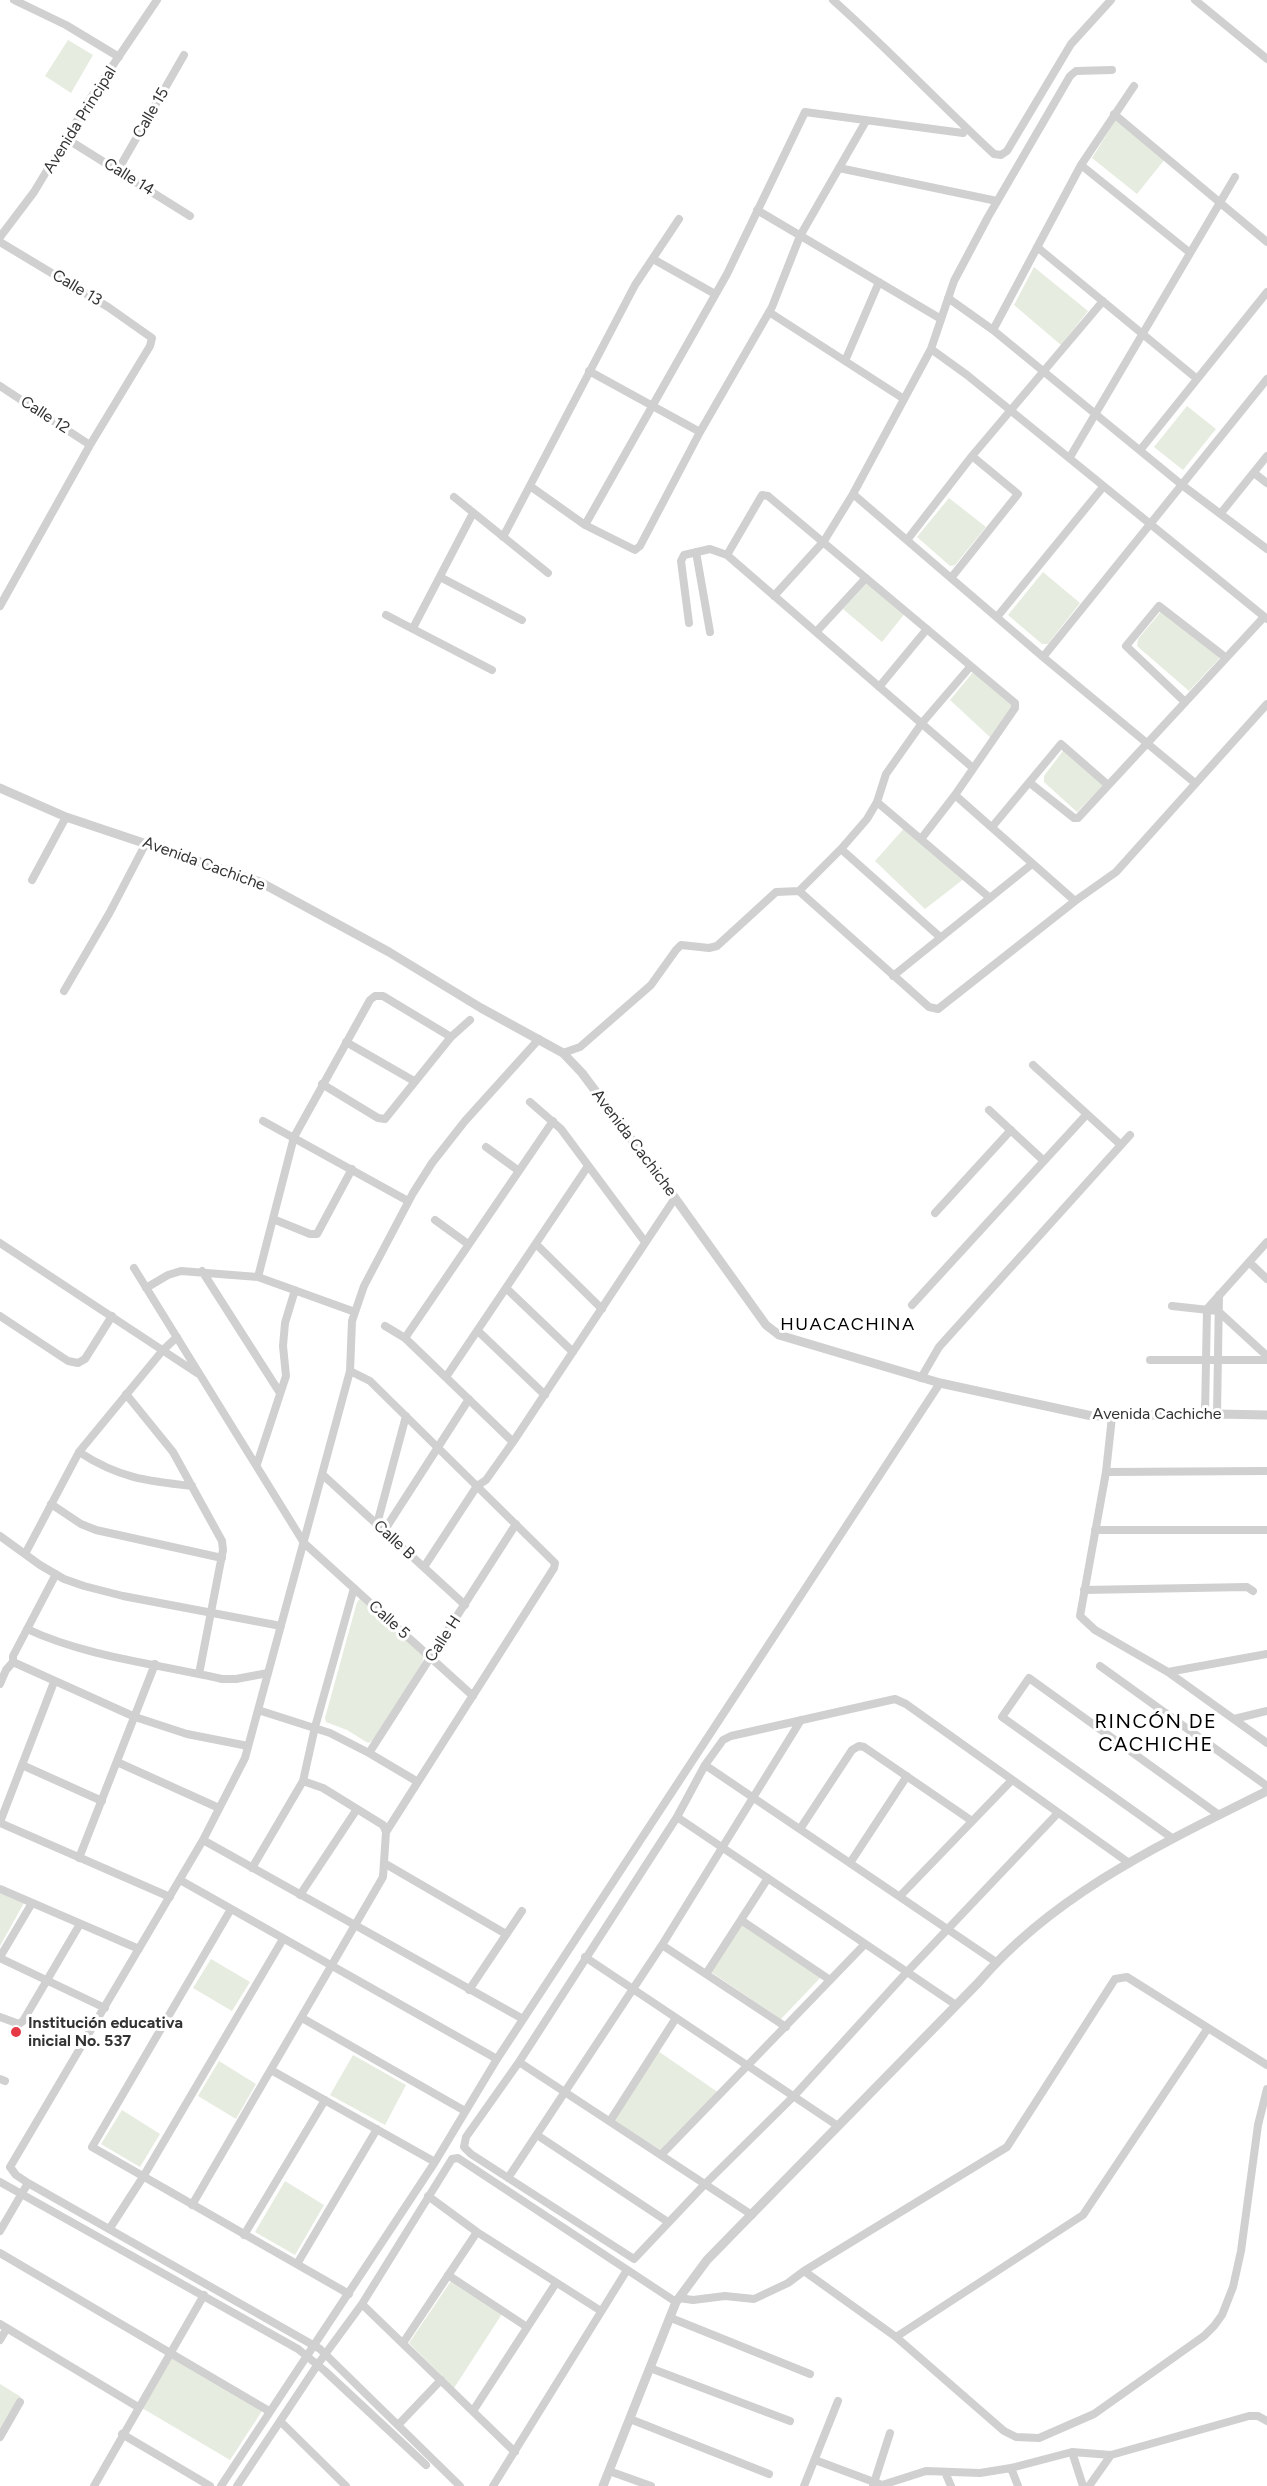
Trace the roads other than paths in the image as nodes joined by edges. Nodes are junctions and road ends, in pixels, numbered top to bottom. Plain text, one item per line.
1 (14, 0) edge
2 (157, 0) edge
3 (833, 0) edge
4 (1112, 0) edge
5 (1195, 0) edge
6 (184, 55) dead end
7 (119, 57) junction
8 (1267, 59) edge
9 (1112, 70) dead end
10 (1134, 86) dead end
11 (1114, 114) junction
12 (866, 120) junction
13 (963, 134) dead end
14 (67, 139) junction
15 (1081, 165) junction
16 (839, 168) junction
17 (118, 170) junction
18 (1235, 177) dead end
19 (997, 201) junction
20 (1220, 203) junction
21 (756, 210) junction
22 (190, 216) dead end
23 (679, 219) dead end
24 (800, 236) junction
25 (0, 237) edge
26 (0, 242) edge
27 (1267, 242) edge
28 (1037, 248) junction
29 (1189, 252) junction
30 (653, 259) junction
31 (879, 282) junction
32 (1267, 292) edge
33 (715, 294) junction
34 (948, 298) junction
35 (1103, 301) junction
36 (769, 312) junction
37 (941, 318) junction
38 (993, 330) junction
39 (1142, 333) junction
40 (931, 349) junction
41 (845, 361) junction
42 (588, 371) junction
43 (1044, 372) junction
44 (1196, 378) junction
45 (1267, 379) edge
46 (0, 386) edge
47 (904, 399) junction
48 (652, 406) junction
49 (1011, 410) junction
50 (1095, 412) junction
51 (700, 432) junction
52 (90, 445) junction
53 (1141, 449) junction
54 (972, 456) junction
55 (1267, 456) edge
56 (1070, 457) junction
57 (1254, 473) junction
58 (1267, 483) edge
59 (1182, 485) junction
60 (531, 486) junction
61 (1103, 487) junction
62 (854, 494) junction
63 (454, 497) dead end
64 (473, 513) junction
65 (1221, 513) junction
66 (1151, 524) junction
67 (585, 525) junction
68 (503, 537) junction
69 (907, 540) junction
70 (824, 541) junction
71 (1267, 549) edge
72 (696, 552) junction
73 (727, 555) junction
74 (548, 573) dead end
75 (440, 577) junction
76 (866, 578) junction
77 (951, 578) junction
78 (774, 596) junction
79 (0, 606) edge
80 (386, 615) dead end
81 (997, 618) junction
82 (1265, 618) edge
83 (522, 620) dead end
84 (689, 623) dead end
85 (413, 628) junction
86 (927, 629) junction
87 (710, 632) dead end
88 (816, 632) junction
89 (1043, 657) junction
90 (1225, 657) junction
91 (970, 667) junction
92 (492, 670) dead end
93 (879, 687) junction
94 (1184, 701) junction
95 (1267, 704) edge
96 (922, 723) junction
97 (1147, 744) junction
98 (973, 768) junction
99 (1030, 783) junction
100 (1196, 783) junction
101 (1108, 785) junction
102 (0, 788) edge
103 (955, 795) junction
104 (876, 802) junction
105 (66, 817) junction
106 (992, 827) junction
107 (921, 839) junction
108 (146, 843) junction
109 (841, 849) junction
110 (1032, 864) junction
111 (32, 880) dead end
112 (799, 891) junction
113 (990, 898) junction
114 (1075, 901) junction
115 (940, 937) junction
116 (893, 976) junction
117 (64, 991) dead end
118 (470, 1020) dead end
119 (451, 1037) junction
120 (539, 1039) junction
121 (346, 1042) junction
122 (563, 1053) junction
123 (1033, 1065) dead end
124 (414, 1081) junction
125 (322, 1084) junction
126 (530, 1102) dead end
127 (989, 1110) dead end
128 (1087, 1114) junction
129 (263, 1121) dead end
130 (554, 1121) junction
131 (1011, 1130) junction
132 (1130, 1135) dead end
133 (294, 1137) junction
134 (1121, 1145) junction
135 (486, 1147) dead end
136 (1044, 1161) junction
137 (588, 1166) junction
138 (352, 1169) junction
139 (519, 1171) junction
140 (675, 1197) junction
141 (408, 1201) junction
142 (935, 1213) dead end
143 (273, 1219) junction
144 (435, 1220) dead end
145 (645, 1242) junction
146 (1267, 1242) edge
147 (0, 1243) edge
148 (468, 1244) junction
149 (536, 1244) junction
150 (1249, 1262) junction
151 (134, 1268) dead end
152 (202, 1271) junction
153 (258, 1277) junction
154 (1267, 1279) edge
155 (146, 1288) junction
156 (507, 1288) junction
157 (295, 1290) junction
158 (1219, 1295) junction
159 (912, 1305) dead end
160 (1172, 1306) dead end
161 (602, 1309) junction
162 (1207, 1309) junction
163 (1218, 1311) junction
164 (356, 1312) junction
165 (0, 1316) edge
166 (112, 1316) junction
167 (384, 1326) dead end
168 (477, 1331) junction
169 (177, 1336) junction
170 (405, 1338) junction
171 (163, 1350) junction
172 (573, 1352) junction
173 (1267, 1358) edge
174 (1206, 1359) junction
175 (1218, 1359) junction
176 (1150, 1360) dead end
177 (350, 1371) junction
178 (201, 1376) junction
179 (446, 1377) junction
180 (921, 1378) junction
181 (939, 1383) junction
182 (280, 1393) junction
183 (126, 1394) junction
184 (545, 1395) junction
185 (469, 1399) junction
186 (1205, 1414) junction
187 (1217, 1414) junction
188 (1267, 1415) edge
189 (405, 1416) junction
190 (1112, 1417) junction
191 (513, 1442) junction
192 (438, 1447) junction
193 (80, 1452) junction
194 (257, 1464) junction
195 (1267, 1471) edge
196 (1106, 1472) junction
197 (323, 1475) junction
198 (192, 1486) junction
199 (477, 1486) junction
200 (51, 1504) junction
201 (377, 1524) junction
202 (516, 1524) junction
203 (1095, 1530) junction
204 (1267, 1530) edge
205 (384, 1531) junction
206 (0, 1536) edge
207 (304, 1543) junction
208 (25, 1554) junction
209 (222, 1558) junction
210 (424, 1568) junction
211 (56, 1574) junction
212 (354, 1588) junction
213 (1084, 1590) junction
214 (1252, 1591) dead end
215 (465, 1605) junction
216 (212, 1613) junction
217 (281, 1626) junction
218 (27, 1629) junction
219 (1267, 1654) edge
220 (431, 1658) junction
221 (14, 1662) junction
222 (155, 1664) junction
223 (1100, 1666) dead end
224 (1168, 1672) junction
225 (200, 1674) junction
226 (268, 1674) junction
227 (54, 1682) junction
228 (0, 1684) edge
229 (473, 1695) junction
230 (258, 1710) junction
231 (1267, 1711) edge
232 (135, 1717) junction
233 (801, 1719) junction
234 (1234, 1719) junction
235 (315, 1727) junction
236 (1267, 1743) edge
237 (248, 1746) junction
238 (369, 1753) junction
239 (117, 1762) junction
240 (22, 1765) junction
241 (705, 1765) junction
242 (907, 1776) junction
243 (1012, 1780) junction
244 (303, 1781) junction
245 (418, 1782) junction
246 (1267, 1786) edge
247 (1267, 1791) edge
248 (753, 1797) junction
249 (102, 1801) junction
250 (219, 1808) junction
251 (357, 1809) junction
252 (1058, 1813) junction
253 (1219, 1815) junction
254 (677, 1817) junction
255 (972, 1821) junction
256 (0, 1823) edge
257 (800, 1829) junction
258 (386, 1832) junction
259 (1172, 1838) junction
260 (203, 1840) junction
261 (721, 1847) junction
262 (79, 1858) junction
263 (384, 1863) junction
264 (850, 1863) junction
265 (1129, 1863) junction
266 (252, 1868) junction
267 (768, 1878) junction
268 (180, 1880) junction
269 (0, 1889) edge
270 (300, 1895) junction
271 (900, 1896) junction
272 (170, 1897) junction
273 (32, 1903) junction
274 (231, 1909) junction
275 (522, 1911) dead end
276 (741, 1920) junction
277 (80, 1924) junction
278 (356, 1927) junction
279 (948, 1929) junction
280 (506, 1934) junction
281 (283, 1939) junction
282 (865, 1944) junction
283 (662, 1945) junction
284 (139, 1949) junction
285 (0, 1957) edge
286 (585, 1957) junction
287 (996, 1962) junction
288 (332, 1967) junction
289 (906, 1972) junction
290 (706, 1974) junction
291 (47, 1980) junction
292 (830, 1980) junction
293 (633, 1989) junction
294 (469, 1990) junction
295 (956, 2005) junction
296 (105, 2008) junction
297 (0, 2018) edge
298 (302, 2018) junction
299 (676, 2018) junction
300 (523, 2019) junction
301 (786, 2027) junction
302 (1208, 2028) junction
303 (497, 2059) junction
304 (519, 2062) junction
305 (1267, 2065) edge
306 (748, 2066) junction
307 (272, 2070) junction
308 (1267, 2089) edge
309 (566, 2092) junction
310 (794, 2096) junction
311 (325, 2100) junction
312 (465, 2111) junction
313 (610, 2121) junction
314 (838, 2126) junction
315 (377, 2129) junction
316 (537, 2135) junction
317 (661, 2155) junction
318 (435, 2162) junction
319 (143, 2177) junction
320 (508, 2178) junction
321 (0, 2182) edge
322 (28, 2183) junction
323 (705, 2184) junction
324 (22, 2193) junction
325 (428, 2196) junction
326 (192, 2205) junction
327 (752, 2215) junction
328 (668, 2222) junction
329 (110, 2228) junction
330 (0, 2231) edge
331 (477, 2232) junction
332 (244, 2235) junction
333 (0, 2253) edge
334 (297, 2264) junction
335 (627, 2270) junction
336 (804, 2271) junction
337 (448, 2275) junction
338 (556, 2283) junction
339 (349, 2294) junction
340 (204, 2295) junction
341 (678, 2300) junction
342 (362, 2304) junction
343 (601, 2311) junction
344 (671, 2318) junction
345 (3, 2326) edge
346 (527, 2327) junction
347 (896, 2337) junction
348 (0, 2340) edge
349 (403, 2343) junction
350 (313, 2345) junction
351 (170, 2352) junction
352 (326, 2353) junction
353 (306, 2355) junction
354 (318, 2364) junction
355 (650, 2368) junction
356 (810, 2374) dead end
357 (441, 2380) junction
358 (838, 2401) dead end
359 (20, 2402) dead end
360 (138, 2407) junction
361 (269, 2411) junction
362 (473, 2411) junction
363 (630, 2419) junction
364 (280, 2421) junction
365 (790, 2421) dead end
366 (1267, 2421) edge
367 (398, 2425) junction
368 (891, 2433) dead end
369 (122, 2434) junction
370 (0, 2438) edge
371 (516, 2452) junction
372 (1072, 2452) junction
373 (1111, 2455) junction
374 (814, 2460) junction
375 (426, 2465) dead end
376 (1011, 2468) junction
377 (609, 2471) junction
378 (945, 2472) junction
379 (769, 2474) dead end
380 (878, 2485) edge
381 (94, 2486) edge
382 (210, 2486) edge
383 (221, 2486) edge
384 (237, 2486) edge
385 (346, 2486) edge
386 (460, 2486) edge
387 (493, 2486) edge
388 (603, 2486) edge
389 (651, 2486) edge
390 (804, 2486) edge
391 (951, 2486) edge
392 (1018, 2486) edge
393 (1083, 2486) edge
394 (1089, 2486) edge

1 - 7 street
2 - 7 street, Avenida Principal
3 - 4 street
5 - 8 street
6 - 17 street, Calle 15
7 - 14 street, Avenida Principal
9 - 19 street
10 - 11 street
11 - 15 street
11 - 20 street
12 - 13 street
12 - 16 street
12 - 21 street
14 - 17 street, Calle 14
14 - 25 street, Avenida Principal
15 - 28 street
15 - 29 street
16 - 19 street
16 - 24 street
17 - 22 street, Calle 14
18 - 20 street
19 - 34 street
20 - 27 street
20 - 29 street
21 - 24 street
21 - 33 street
23 - 30 street
24 - 31 street
24 - 36 street
26 - 52 street, Calle 13
28 - 35 street
28 - 38 street
29 - 39 street
30 - 33 street
30 - 42 street
31 - 37 street
31 - 41 street
32 - 44 street
33 - 48 street
34 - 37 street
34 - 38 street
35 - 39 street
35 - 43 street
36 - 41 street
36 - 51 street
37 - 40 street
38 - 43 street
39 - 44 street
39 - 50 street
40 - 47 street
40 - 49 street
41 - 47 street
42 - 48 street
42 - 60 street
43 - 49 street
43 - 50 street
44 - 53 street
45 - 59 street
46 - 52 street, Calle 12
47 - 62 street
48 - 51 street
48 - 67 street
49 - 54 street
49 - 56 street
50 - 53 street
50 - 56 street
51 - 67 street
52 - 79 street
53 - 59 street
54 - 69 street
54 - 77 street
55 - 57 street
56 - 61 street
57 - 58 street
57 - 65 street
59 - 65 street
59 - 66 street
60 - 67 street
60 - 68 street
61 - 66 street
61 - 81 street
62 - 69 street
62 - 70 street
63 - 64 street
64 - 68 street
64 - 75 street
65 - 71 street
66 - 82 street
66 - 89 street
68 - 74 street
69 - 77 street
70 - 73 street
70 - 76 street
70 - 78 street
72 - 73 street
72 - 84 street
72 - 87 street
73 - 78 street
75 - 83 street
75 - 85 street
76 - 86 street
76 - 88 street
77 - 81 street
78 - 88 street
80 - 85 street
81 - 89 street
82 - 90 street
85 - 92 street
86 - 91 street
86 - 93 street
88 - 93 street
89 - 97 street
90 - 94 street
90 - 94 street
91 - 96 street
91 - 98 street
93 - 96 street
94 - 97 street
95 - 100 street
96 - 98 street
96 - 104 street
97 - 100 street
97 - 101 street
98 - 103 street
99 - 101 street
99 - 101 street
99 - 106 street
100 - 114 street
102 - 105 street, Avenida Cachiche
103 - 106 street
103 - 107 street
104 - 107 street
104 - 109 street
105 - 108 street, Avenida Cachiche
105 - 111 street
106 - 110 street
107 - 113 street
108 - 117 street
108 - 120 street, Avenida Cachiche
109 - 112 street
109 - 115 street
110 - 113 street
110 - 114 street
112 - 116 street
112 - 122 street
113 - 115 street
114 - 116 street
115 - 116 street
118 - 119 street
119 - 121 street
119 - 124 street
120 - 122 street, Avenida Cachiche
120 - 141 street
121 - 124 street
121 - 125 street
122 - 140 street, Avenida Cachiche
123 - 128 street
124 - 125 street
125 - 133 street
126 - 130 street
127 - 131 street
128 - 134 street
128 - 136 street
129 - 133 street
130 - 137 street
130 - 139 street
131 - 136 street
131 - 142 street
132 - 134 street
133 - 138 street
133 - 143 street
134 - 180 street
135 - 139 street
136 - 159 street
137 - 145 street
137 - 149 street
138 - 141 street
138 - 143 street
139 - 148 street
140 - 145 street
140 - 180 street, Avenida Cachiche
141 - 164 street
143 - 153 street
144 - 148 street
145 - 161 street
146 - 150 street
147 - 166 street
148 - 170 street
149 - 156 street
149 - 161 street
150 - 154 street
150 - 158 street
151 - 155 street, Calle 5
152 - 153 street
152 - 155 street
152 - 182 street
153 - 157 street
155 - 169 street, Calle 5
156 - 168 street
156 - 172 street
157 - 164 street
157 - 182 street
158 - 162 street
158 - 163 street
160 - 162 street
161 - 172 street
162 - 163 street
162 - 174 street
163 - 173 street
163 - 175 street
164 - 177 street
165 - 166 street
166 - 171 street
167 - 170 street
168 - 179 street
168 - 184 street
169 - 171 street
169 - 178 street, Calle 5
170 - 179 street
171 - 178 street
171 - 183 street
172 - 184 street
173 - 175 street
174 - 175 street
174 - 176 street
174 - 186 street
175 - 187 street
177 - 189 street
177 - 197 street
178 - 194 street, Calle 5
179 - 185 street
180 - 181 street, Avenida Cachiche
181 - 190 street, Avenida Cachiche
181 - 300 street
182 - 194 street
183 - 193 street
183 - 198 street
184 - 191 street
185 - 191 street
185 - 192 street
186 - 187 street, Avenida Cachiche
186 - 190 street, Avenida Cachiche
187 - 188 street, Avenida Cachiche
189 - 192 street
189 - 201 street
190 - 196 street
191 - 199 street
192 - 199 street
192 - 205 street
193 - 198 street
193 - 200 street
194 - 207 street, Calle 5
195 - 196 street
196 - 203 street
197 - 201 street, Calle B
197 - 207 street
198 - 209 street
199 - 202 street
199 - 210 street
200 - 208 street
200 - 209 street
201 - 205 street, Calle B
202 - 215 street, Calle H
202 - 229 street
203 - 204 street
203 - 213 street
205 - 210 street, Calle B
206 - 208 street
207 - 212 street, Calle 5
207 - 217 street
208 - 211 street
209 - 216 street
210 - 215 street, Calle B
211 - 216 street
211 - 218 street
212 - 220 street, Calle 5
212 - 235 street
213 - 214 street
213 - 224 street
215 - 220 street, Calle H
216 - 217 street
216 - 225 street
217 - 226 street
218 - 221 street
218 - 222 street
219 - 224 street
220 - 229 street, Calle 5
220 - 238 street, Calle H
221 - 227 street
221 - 228 street
222 - 225 street
222 - 232 street
223 - 246 street
224 - 234 street
225 - 226 street
226 - 230 street
227 - 232 street
227 - 240 street
229 - 245 street
230 - 235 street
230 - 237 street
231 - 234 street
232 - 237 street
232 - 239 street
233 - 241 street
233 - 243 street
233 - 248 street
234 - 236 street
235 - 238 street
235 - 244 street
237 - 250 street
238 - 245 street
239 - 249 street
239 - 250 street
240 - 249 street
240 - 256 street
241 - 248 street
241 - 254 street
242 - 255 street
242 - 257 street
242 - 264 street
243 - 252 street
243 - 255 street
244 - 251 street
244 - 266 street
245 - 258 street
247 - 253 street
248 - 257 street
248 - 261 street
249 - 262 street
250 - 260 street
251 - 258 street
251 - 270 street
252 - 265 street
252 - 279 street
253 - 259 street
253 - 259 street
254 - 261 street
254 - 286 street
255 - 271 street
256 - 262 street
257 - 264 street
258 - 263 street
259 - 265 street
260 - 266 street
260 - 268 street
261 - 267 street
261 - 283 street
262 - 272 street
263 - 278 street
263 - 280 street
264 - 271 street
265 - 287 street
266 - 270 street
267 - 276 street
267 - 282 street
268 - 272 street
268 - 274 street
269 - 273 street
270 - 278 street
271 - 279 street
272 - 284 street
273 - 277 street
273 - 285 street
274 - 281 street
274 - 319 street
275 - 280 street
276 - 290 street
276 - 292 street
277 - 284 street
277 - 291 street
278 - 288 street
278 - 294 street
279 - 287 street
279 - 289 street
280 - 294 street
281 - 288 street
281 - 319 street
282 - 289 street
282 - 292 street
283 - 290 street
283 - 293 street
284 - 296 street
285 - 291 street
286 - 293 street
286 - 304 street
287 - 295 street
288 - 298 street
288 - 303 street
289 - 295 street
289 - 310 street
290 - 301 street
291 - 296 street
291 - 297 street
292 - 301 street
293 - 299 street
293 - 309 street
294 - 300 street
295 - 314 street
296 - 322 street
298 - 307 street
298 - 312 street
299 - 306 street
299 - 313 street
300 - 303 street
301 - 306 street
302 - 305 street
302 - 336 street
302 - 347 street
303 - 312 street
304 - 309 street
304 - 320 street
306 - 310 street
306 - 317 street
307 - 311 street
307 - 326 street
308 - 347 street
309 - 313 street
309 - 316 street
310 - 314 street
310 - 323 street
311 - 315 street
311 - 332 street
312 - 318 street
313 - 317 street
314 - 327 street
315 - 318 street
315 - 334 street
316 - 320 street
316 - 328 street
317 - 323 street
318 - 339 street
319 - 326 street
319 - 329 street
320 - 328 street
321 - 324 street
322 - 324 street
322 - 329 street
323 - 327 street
323 - 328 street
324 - 330 street
324 - 340 street
325 - 331 street
325 - 335 street
325 - 342 street
326 - 332 street
327 - 341 street
329 - 350 street
331 - 337 street
331 - 338 street
332 - 334 street
333 - 351 street
334 - 339 street
335 - 341 street
335 - 343 street
336 - 341 street
336 - 347 street
337 - 346 street
337 - 349 street
338 - 343 street
338 - 346 street
339 - 350 street
340 - 351 street
340 - 353 street
341 - 344 street
342 - 349 street
342 - 352 street
343 - 371 street
344 - 355 street
344 - 356 street
345 - 348 street
345 - 360 street
346 - 362 street
349 - 357 street
350 - 352 street
350 - 353 street
351 - 360 street
351 - 361 street
352 - 354 street
352 - 367 street
353 - 354 street
353 - 361 street
354 - 364 street
354 - 375 street
355 - 363 street
355 - 365 street
357 - 362 street
357 - 367 street
358 - 374 street
359 - 370 street
360 - 369 street
361 - 383 street
362 - 371 street
363 - 377 street
363 - 379 street
364 - 384 street
364 - 385 street
366 - 373 street
367 - 386 street
368 - 380 street
369 - 381 street
369 - 382 street
371 - 387 street
372 - 373 street
372 - 376 street
372 - 393 street
373 - 394 street
374 - 380 street
374 - 390 street
376 - 378 street
376 - 392 street
377 - 388 street
377 - 389 street
378 - 380 street
378 - 391 street

